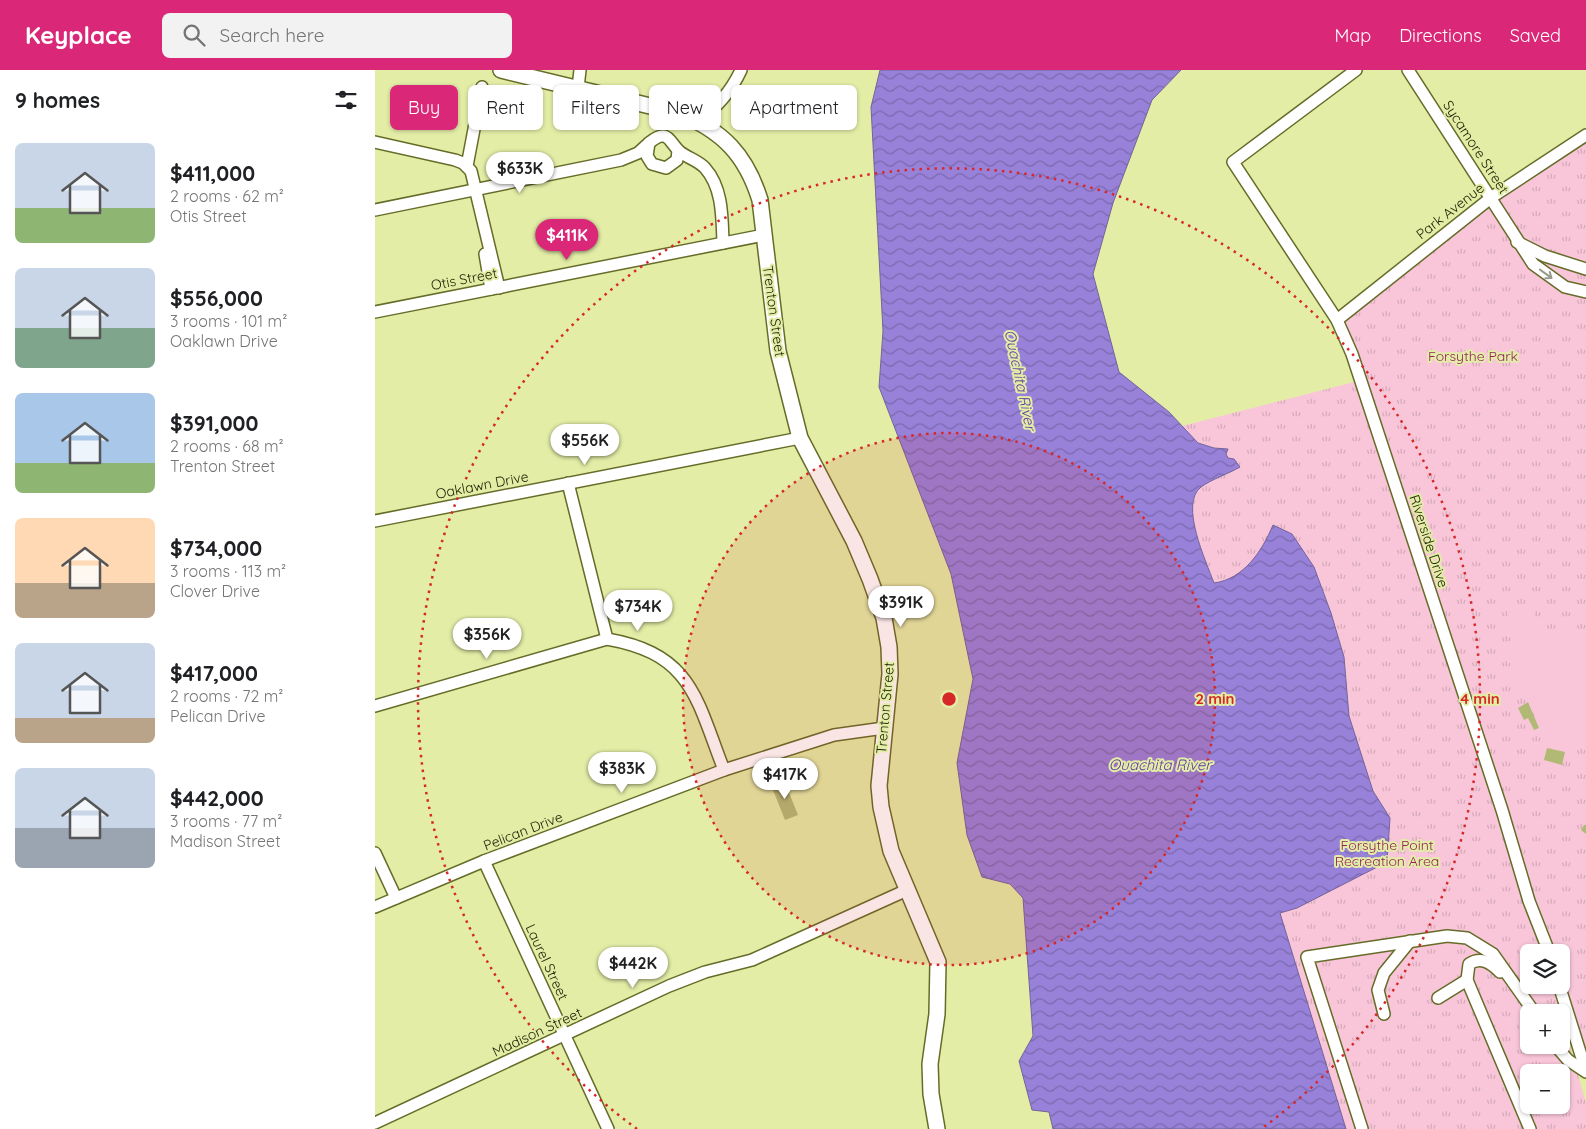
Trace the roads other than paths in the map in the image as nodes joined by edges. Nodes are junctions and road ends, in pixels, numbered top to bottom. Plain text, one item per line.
1 (501, 70) edge
2 (580, 70) edge
3 (741, 70) edge
4 (1356, 70) edge
5 (1408, 70) edge
6 (565, 85) edge
7 (578, 85) edge
8 (721, 102) edge
9 (474, 130) edge
10 (712, 130) edge
11 (1586, 134) edge
12 (375, 142) edge
13 (649, 144) junction
14 (678, 150) junction
15 (467, 166) junction
16 (476, 190) junction
17 (1492, 197) junction
18 (375, 210) edge
19 (764, 235) junction
20 (1517, 242) junction
21 (723, 243) junction
22 (1586, 269) edge
23 (495, 288) junction
24 (1586, 292) edge
25 (375, 312) edge
26 (1337, 320) junction
27 (800, 438) junction
28 (568, 483) junction
29 (375, 521) edge
30 (607, 639) junction
31 (375, 706) edge
32 (884, 728) junction
33 (724, 770) junction
34 (375, 853) edge
35 (484, 861) junction
36 (907, 890) junction
37 (396, 898) junction
38 (375, 907) edge
39 (1410, 941) junction
40 (1546, 944) edge
41 (1467, 980) junction
42 (1513, 985) junction
43 (1562, 994) edge
44 (1438, 998) dead end
45 (1528, 1004) edge
46 (1384, 1014) dead end
47 (565, 1036) junction
48 (1564, 1054) edge
49 (1586, 1072) edge
50 (375, 1123) edge
51 (608, 1129) edge
52 (937, 1129) edge
53 (1362, 1129) edge
54 (1530, 1129) edge

1 - 6 street, Trenton Street
2 - 7 street
3 - 8 street
4 - 26 street, Riverside Drive
5 - 17 street, Sycamore Street
9 - 15 street
10 - 19 street, Trenton Street
11 - 17 street, Park Avenue
12 - 15 street
13 - 14 street
13 - 14 street
13 - 16 street
14 - 21 street
15 - 16 street
16 - 18 street
16 - 23 street
17 - 20 street, Sycamore Street
17 - 26 street, Park Avenue
19 - 21 street, Otis Street
19 - 27 street, Trenton Street
20 - 22 street
20 -> 24 street, Sycamore Street
21 - 23 street, Otis Street
23 - 25 street, Otis Street
26 - 40 street, Riverside Drive
27 - 28 street, Oaklawn Drive
27 - 32 street, Trenton Street
28 - 29 street, Oaklawn Drive
28 - 30 street
30 - 31 street
30 - 33 street
32 - 33 street, Pelican Drive
32 - 36 street, Trenton Street
33 - 35 street, Pelican Drive
34 - 37 street
35 - 37 street, Pelican Drive
35 - 47 street, Laurel Street
36 - 47 street, Madison Street
36 - 52 street, Trenton Street
37 - 38 street, Pelican Drive
39 - 42 street
39 - 46 street
39 - 53 street
41 - 42 street
41 - 44 street
41 - 54 street
42 - 45 street
43 - 49 street
47 - 50 street, Madison Street
47 - 51 street, Laurel Street
48 - 49 street

